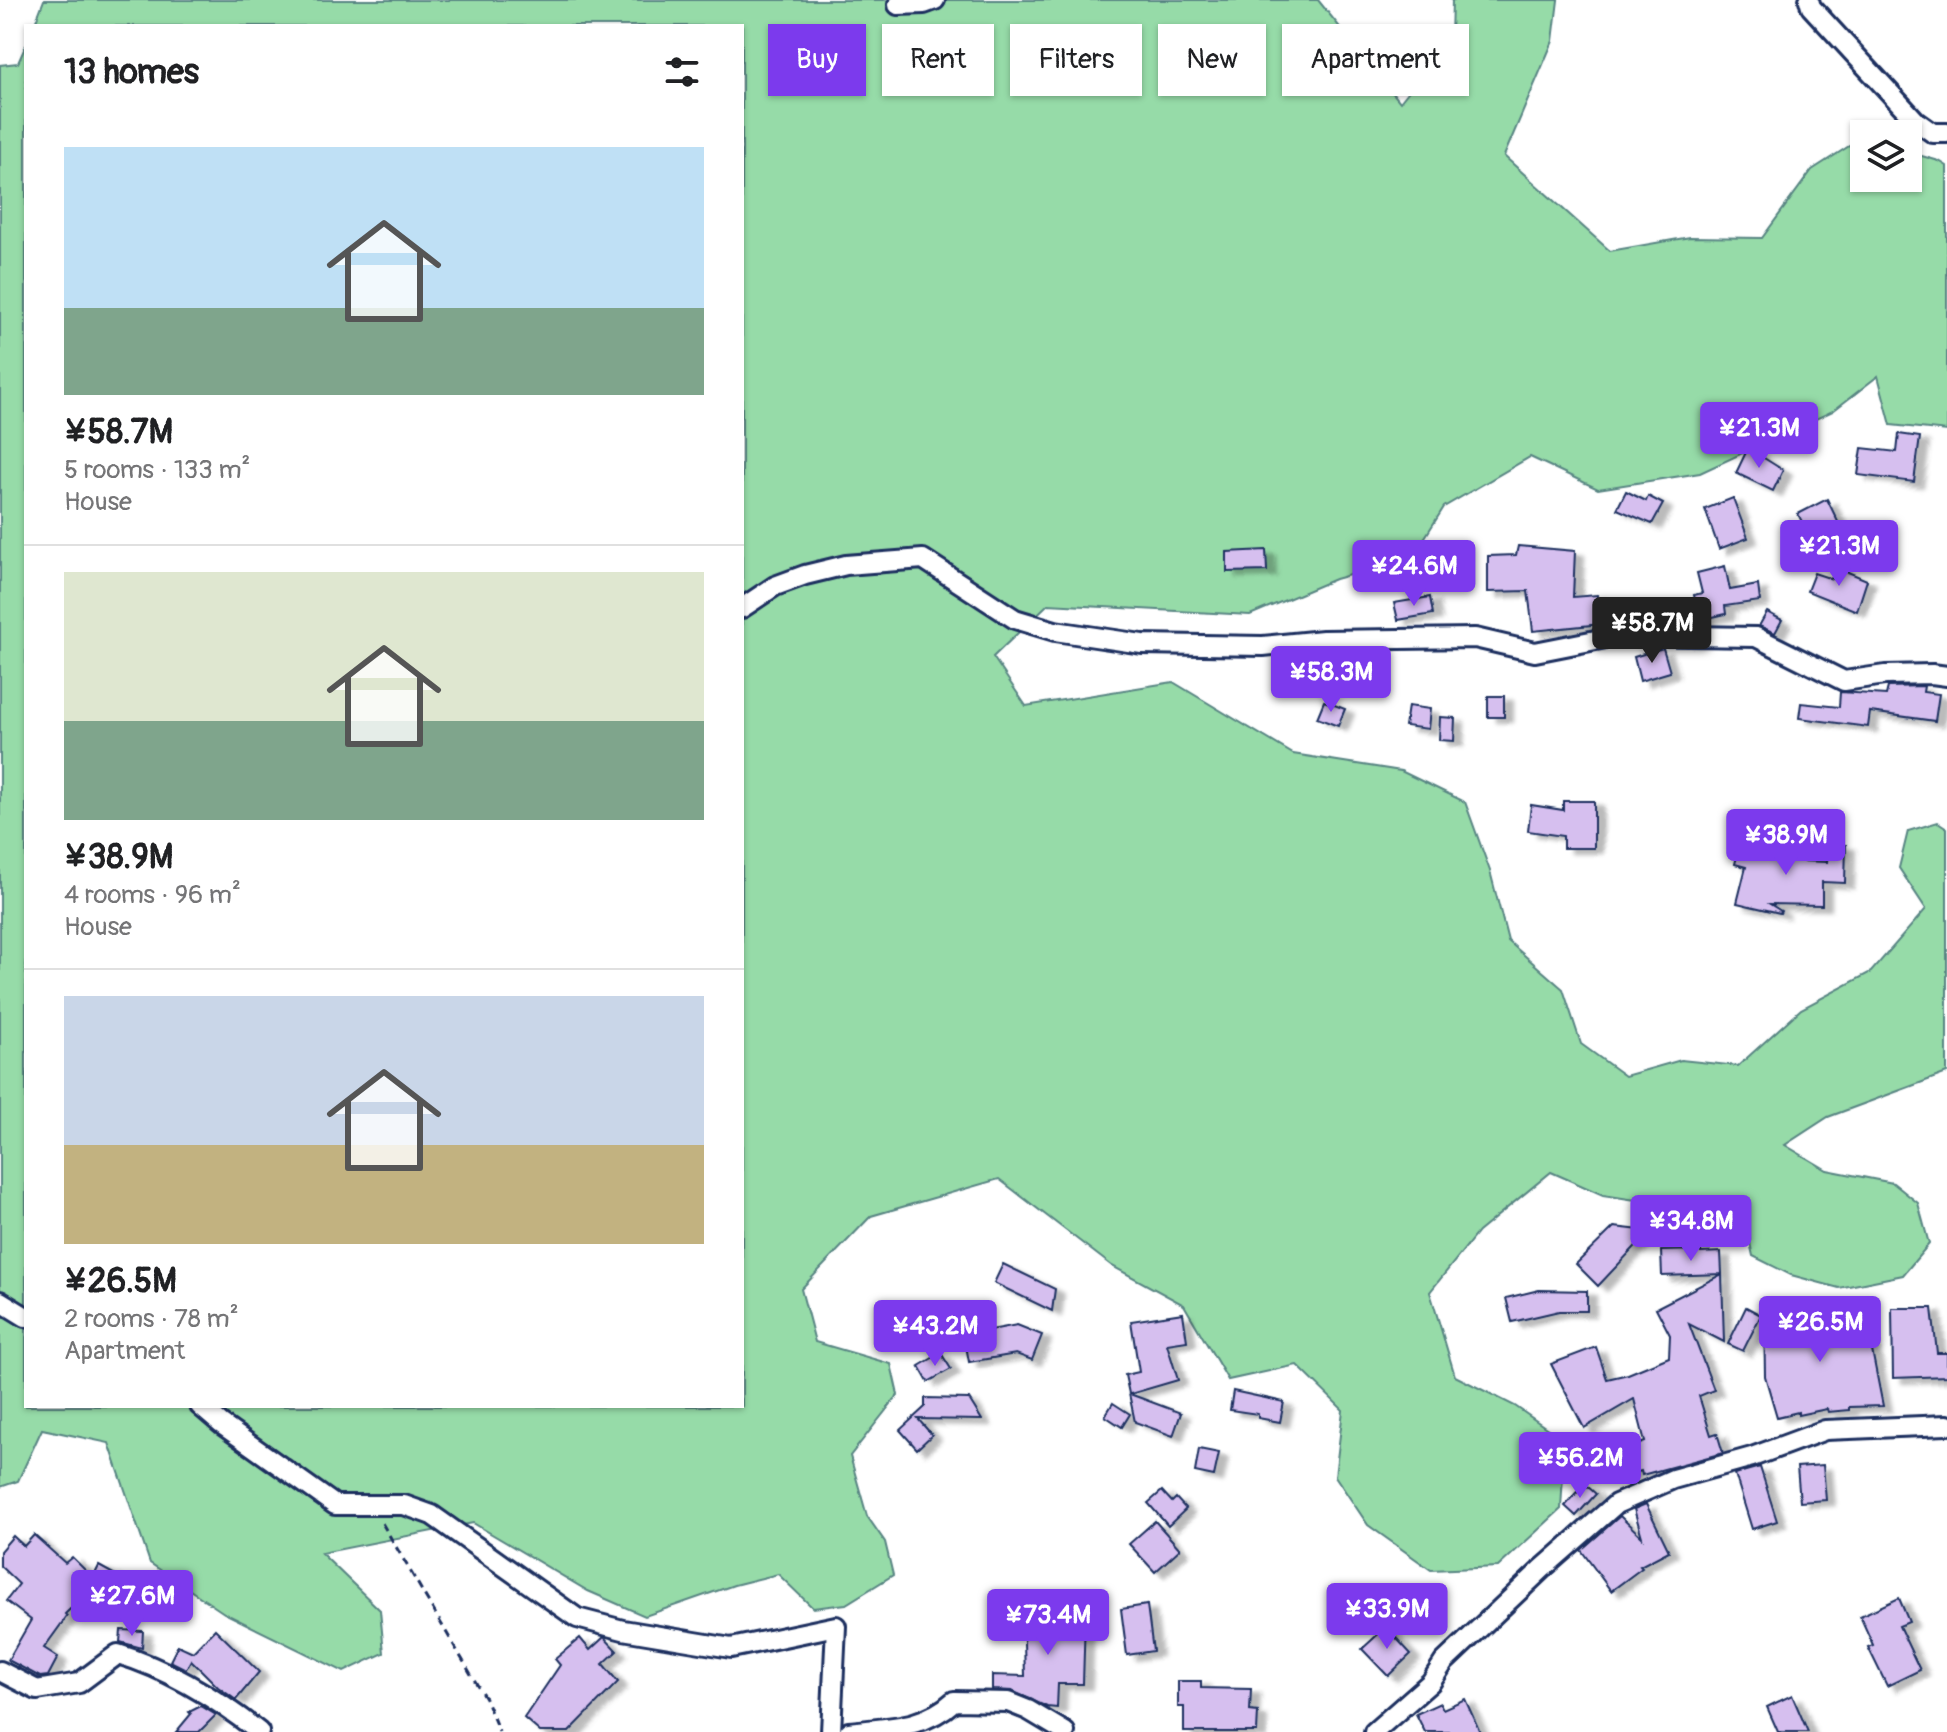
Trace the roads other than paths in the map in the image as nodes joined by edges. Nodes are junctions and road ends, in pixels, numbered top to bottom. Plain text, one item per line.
1 (935, 0) edge
2 (1809, 0) edge
3 (898, 5) dead end
4 (1947, 133) edge
5 (744, 607) edge
6 (1947, 676) edge
7 (0, 1301) edge
8 (24, 1316) edge
9 (202, 1408) edge
10 (1947, 1425) edge
11 (0, 1671) edge
12 (259, 1732) edge
13 (831, 1732) edge
14 (849, 1732) edge
15 (1065, 1732) edge
16 (1374, 1732) edge

1 - 3 street
2 - 4 street
5 - 6 street
7 - 8 street
9 - 13 street
10 - 16 street
11 - 12 street
14 - 15 street

